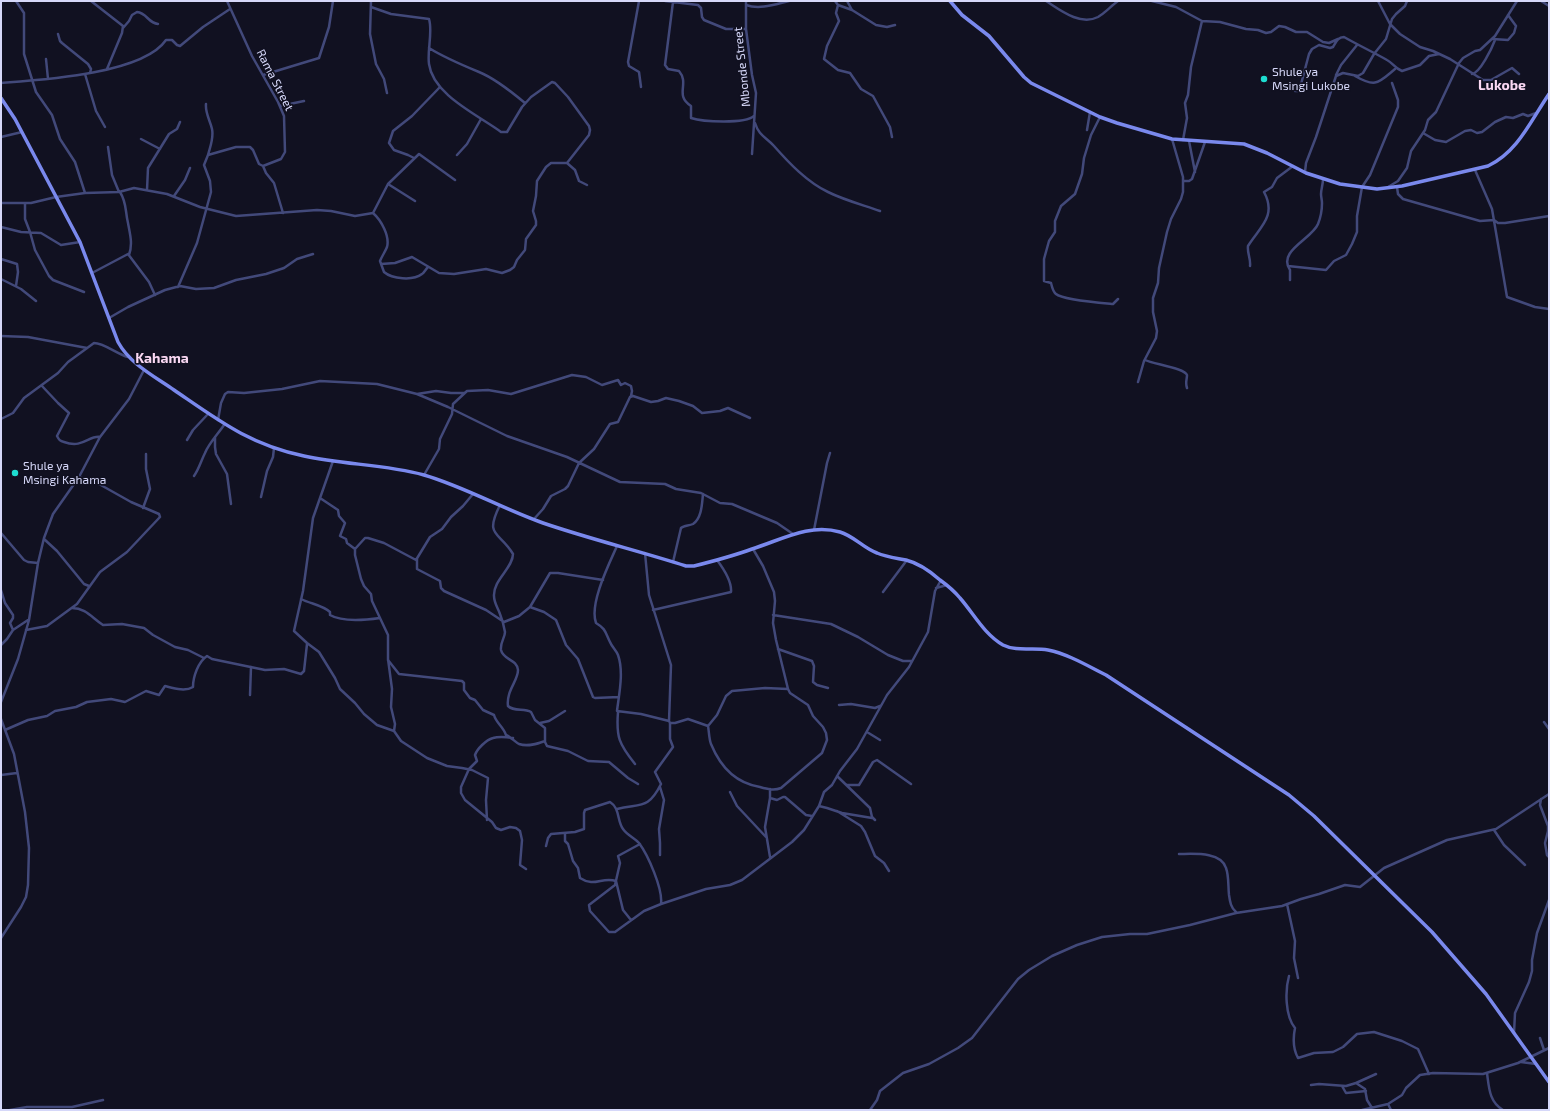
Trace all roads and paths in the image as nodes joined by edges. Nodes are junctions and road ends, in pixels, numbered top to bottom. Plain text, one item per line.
1 (16, 1) edge
2 (91, 1) edge
3 (227, 1) edge
4 (333, 1) edge
5 (371, 1) edge
6 (639, 1) edge
7 (665, 1) edge
8 (789, 1) edge
9 (835, 1) edge
10 (846, 1) edge
11 (950, 1) edge
12 (1046, 1) edge
13 (1118, 1) edge
14 (1152, 1) edge
15 (1378, 1) edge
16 (1407, 1) edge
17 (1517, 1) edge
18 (1540, 1) edge
19 (673, 2) junction
20 (746, 3) edge
21 (838, 5) junction
22 (1549, 6) edge
23 (372, 7) junction
24 (230, 8) junction
25 (852, 10) junction
26 (1508, 15) junction
27 (1202, 21) junction
28 (158, 24) dead end
29 (1390, 24) junction
30 (895, 25) dead end
31 (123, 29) junction
32 (746, 29) junction
33 (58, 34) dead end
34 (1338, 39) junction
35 (1494, 40) junction
36 (1357, 45) junction
37 (428, 48) junction
38 (1374, 54) junction
39 (1439, 54) junction
40 (46, 59) dead end
41 (1458, 64) junction
42 (1395, 68) junction
43 (106, 69) junction
44 (90, 73) junction
45 (85, 74) junction
46 (1472, 74) junction
47 (1519, 74) dead end
48 (263, 75) junction
49 (1336, 75) junction
50 (1352, 75) junction
51 (48, 79) junction
52 (33, 81) junction
53 (1, 83) edge
54 (1392, 83) dead end
55 (440, 87) junction
56 (640, 87) dead end
57 (1295, 91) dead end
58 (387, 92) dead end
59 (1549, 94) edge
60 (1, 98) edge
61 (304, 101) dead end
62 (526, 103) junction
63 (206, 104) dead end
64 (280, 106) junction
65 (1090, 112) junction
66 (1536, 113) junction
67 (754, 116) junction
68 (1100, 117) junction
69 (481, 118) junction
70 (180, 122) dead end
71 (755, 123) junction
72 (104, 127) dead end
73 (1087, 130) dead end
74 (22, 132) junction
75 (1423, 133) junction
76 (1, 137) edge
77 (892, 137) dead end
78 (142, 139) dead end
79 (1172, 139) junction
80 (1183, 140) junction
81 (1189, 141) junction
82 (1205, 142) junction
83 (108, 147) dead end
84 (160, 149) junction
85 (752, 154) dead end
86 (208, 155) junction
87 (458, 155) dead end
88 (414, 158) junction
89 (567, 163) junction
90 (263, 166) junction
91 (1293, 166) junction
92 (190, 168) dead end
93 (1475, 170) junction
94 (1305, 172) junction
95 (1195, 173) junction
96 (1324, 179) junction
97 (455, 180) dead end
98 (1183, 181) junction
99 (388, 184) junction
100 (587, 185) dead end
101 (1397, 186) junction
102 (1362, 187) junction
103 (1386, 188) junction
104 (147, 190) junction
105 (120, 192) junction
106 (85, 193) junction
107 (174, 196) junction
108 (56, 197) junction
109 (415, 201) dead end
110 (1, 203) edge
111 (25, 203) junction
112 (206, 208) junction
113 (880, 211) dead end
114 (283, 213) junction
115 (373, 213) junction
116 (1549, 216) edge
117 (1494, 220) junction
118 (1, 227) edge
119 (30, 232) junction
120 (80, 242) junction
121 (314, 254) dead end
122 (129, 255) junction
123 (1, 259) edge
124 (381, 264) junction
125 (428, 266) junction
126 (1250, 266) dead end
127 (1288, 266) junction
128 (92, 273) junction
129 (1, 279) edge
130 (1290, 280) dead end
131 (16, 286) junction
132 (178, 286) junction
133 (84, 292) dead end
134 (155, 295) junction
135 (1118, 299) dead end
136 (36, 301) dead end
137 (1549, 309) edge
138 (109, 318) junction
139 (1, 336) edge
140 (88, 348) junction
141 (129, 357) junction
142 (1145, 360) junction
143 (144, 369) junction
144 (1138, 382) dead end
145 (42, 386) junction
146 (1187, 388) dead end
147 (464, 392) junction
148 (417, 394) junction
149 (631, 396) junction
150 (453, 409) junction
151 (208, 414) junction
152 (750, 418) dead end
153 (1, 419) edge
154 (218, 421) junction
155 (224, 425) junction
156 (100, 437) junction
157 (215, 437) junction
158 (187, 440) dead end
159 (274, 448) junction
160 (830, 453) dead end
161 (146, 454) dead end
162 (333, 461) junction
163 (579, 463) junction
164 (424, 475) junction
165 (194, 476) dead end
166 (79, 477) junction
167 (473, 494) junction
168 (703, 494) junction
169 (262, 497) dead end
170 (320, 498) junction
171 (231, 504) dead end
172 (500, 505) junction
173 (143, 508) junction
174 (534, 519) junction
175 (814, 530) junction
176 (1, 533) edge
177 (793, 534) junction
178 (44, 538) junction
179 (617, 545) junction
180 (355, 549) junction
181 (753, 549) junction
182 (645, 553) junction
183 (417, 559) junction
184 (717, 560) junction
185 (907, 560) junction
186 (673, 562) junction
187 (38, 563) junction
188 (603, 580) junction
189 (941, 580) junction
190 (947, 585) junction
191 (89, 586) junction
192 (936, 588) junction
193 (1, 590) edge
194 (883, 592) dead end
195 (301, 599) junction
196 (530, 607) junction
197 (72, 608) junction
198 (653, 610) junction
199 (773, 615) junction
200 (380, 618) junction
201 (29, 620) junction
202 (502, 621) junction
203 (13, 630) junction
204 (26, 630) junction
205 (307, 643) junction
206 (1, 645) edge
207 (778, 648) junction
208 (204, 658) junction
209 (388, 659) junction
210 (911, 661) junction
211 (251, 667) junction
212 (828, 688) dead end
213 (788, 689) junction
214 (250, 695) dead end
215 (619, 698) junction
216 (1, 702) edge
217 (882, 704) junction
218 (839, 705) dead end
219 (565, 711) dead end
220 (618, 712) junction
221 (1, 719) edge
222 (669, 722) junction
223 (1544, 722) dead end
224 (540, 723) junction
225 (708, 726) junction
226 (1548, 727) edge
227 (5, 730) junction
228 (394, 731) junction
229 (867, 732) junction
230 (513, 738) junction
231 (880, 740) dead end
232 (545, 741) junction
233 (635, 764) dead end
234 (469, 769) junction
235 (17, 773) junction
236 (1, 776) edge
237 (837, 776) junction
238 (638, 784) dead end
239 (911, 784) dead end
240 (847, 785) junction
241 (660, 787) junction
242 (770, 789) junction
243 (730, 792) dead end
244 (1549, 794) edge
245 (770, 798) junction
246 (1542, 799) junction
247 (819, 806) junction
248 (617, 809) junction
249 (837, 811) junction
250 (812, 816) junction
251 (487, 820) junction
252 (1494, 830) junction
253 (566, 833) junction
254 (766, 838) junction
255 (640, 844) junction
256 (546, 846) dead end
257 (1179, 854) dead end
258 (660, 855) dead end
259 (1549, 857) edge
260 (770, 858) junction
261 (1525, 865) dead end
262 (526, 869) dead end
263 (889, 871) dead end
264 (1375, 874) junction
265 (616, 881) junction
266 (1549, 900) edge
267 (661, 904) junction
268 (1287, 904) junction
269 (1236, 913) junction
270 (631, 920) junction
271 (1, 938) edge
272 (1289, 976) dead end
273 (1298, 978) dead end
274 (1514, 1034) junction
275 (1540, 1038) dead end
276 (1549, 1048) edge
277 (1544, 1050) junction
278 (1531, 1056) junction
279 (1521, 1061) junction
280 (1538, 1065) junction
281 (1487, 1073) junction
282 (1376, 1074) dead end
283 (1429, 1074) junction
284 (1549, 1082) edge
285 (1355, 1083) junction
286 (1311, 1085) dead end
287 (1342, 1086) junction
288 (1366, 1091) junction
289 (103, 1100) dead end
290 (1388, 1104) junction
291 (1373, 1108) junction
292 (10, 1110) edge
293 (870, 1110) edge
294 (1362, 1110) edge
295 (1391, 1110) edge
296 (1503, 1110) edge

1 - 52 street
2 - 31 street
3 - 24 street, Rama Street
4 - 48 street
5 - 23 street
6 - 56 street
7 - 19 street
8 - 20 street
9 - 21 street
10 - 25 street
11 - 65 main road
12 - 13 street
14 - 27 street
15 - 29 street
16 - 29 street
17 - 26 street
18 - 22 street
19 - 32 street
19 - 67 street
20 - 32 street, Mbonde Street
21 - 25 street
21 - 77 street
23 - 37 street
23 - 58 street
24 - 43 street
24 - 48 street, Rama Street
25 - 30 street
26 - 35 street
26 - 35 street
27 - 34 street
27 - 80 street
28 - 31 street
29 - 38 street
29 - 39 street
31 - 43 street
32 - 67 street, Mbonde Street
33 - 44 street
34 - 36 street
34 - 57 street
35 - 41 street
35 - 46 street
36 - 38 street
36 - 49 street
37 - 55 street
37 - 62 street
38 - 42 street
38 - 50 street
39 - 41 street
39 - 42 street
40 - 51 street
41 - 46 street
41 - 75 street
42 - 50 street
43 - 44 street
44 - 45 street
45 - 51 street
45 - 72 street
46 - 47 street
48 - 64 street, Rama Street
49 - 50 street
49 - 94 street
51 - 52 street
52 - 53 street
52 - 106 street
54 - 102 street
55 - 69 street
55 - 88 street
59 - 66 main road
60 - 74 main road
61 - 64 street
62 - 69 street
62 - 89 street
63 - 86 street
64 - 90 street, Rama Street
65 - 68 main road
65 - 73 street
66 - 75 street
66 - 93 main road
67 - 71 street, Mbonde Street
68 - 79 main road
68 - 135 street
69 - 87 street
70 - 84 street
71 - 85 street, Mbonde Street
71 - 113 street
74 - 76 street
74 - 108 main road
75 - 103 street
78 - 84 street
79 - 80 main road
79 - 98 street
80 - 81 main road
81 - 82 main road
81 - 95 street
82 - 91 main road
82 - 95 street
83 - 105 street
84 - 104 street
86 - 90 street
86 - 112 street
88 - 97 street
88 - 99 street
89 - 100 street
89 - 125 street
90 - 114 street
91 - 94 main road
91 - 126 street
92 - 107 street
93 - 101 main road
93 - 117 street
94 - 96 main road
95 - 98 street
96 - 102 main road
96 - 127 street
98 - 142 street
99 - 109 street
99 - 115 street
101 - 103 main road
101 - 117 street
102 - 103 main road
102 - 127 street
104 - 105 street
104 - 107 street
105 - 106 street
105 - 122 street
106 - 108 street
107 - 112 street
108 - 111 street
108 - 120 main road
110 - 111 street
111 - 119 street
112 - 114 street
112 - 132 street
114 - 115 street
115 - 124 street
116 - 117 street
117 - 137 street
118 - 119 street
119 - 120 street
119 - 133 street
120 - 128 main road
121 - 132 street
122 - 128 street
122 - 134 street
123 - 131 street
124 - 125 street
124 - 125 street
127 - 130 street
128 - 138 main road
129 - 131 street
131 - 136 street
132 - 134 street
134 - 138 street
138 - 141 main road
139 - 140 street
140 - 141 street
140 - 145 street
141 - 143 main road
142 - 144 street
142 - 146 street
143 - 151 main road
143 - 156 street
145 - 153 street
145 - 156 street
147 - 148 street
147 - 149 street
147 - 150 street
148 - 150 street
148 - 154 street
149 - 152 street
149 - 163 street
150 - 163 street
150 - 164 street
151 - 154 main road
151 - 158 street
154 - 155 main road
155 - 157 street
155 - 159 main road
156 - 166 street
157 - 165 street
157 - 171 street
159 - 162 main road
159 - 169 street
160 - 175 street
161 - 173 street
162 - 164 main road
162 - 170 street
163 - 168 street
163 - 174 street
164 - 167 main road
166 - 173 street
166 - 178 street
167 - 172 main road
167 - 183 street
168 - 177 street
168 - 186 street
170 - 180 street
170 - 195 street
172 - 174 main road
172 - 202 street
173 - 191 street
174 - 179 main road
175 - 177 main road
175 - 185 main road
176 - 187 street
177 - 181 main road
178 - 187 street
178 - 191 street
179 - 182 main road
179 - 188 street
180 - 183 street
180 - 200 street
181 - 184 main road
181 - 199 street
182 - 186 main road
182 - 198 street
183 - 202 street
184 - 186 main road
184 - 198 street
185 - 189 main road
185 - 194 street
187 - 201 street
188 - 196 street
188 - 215 street
189 - 190 main road
189 - 192 street
190 - 192 street
190 - 264 main road
191 - 197 street
192 - 210 street
193 - 203 street
195 - 200 street
195 - 205 street
196 - 202 street
196 - 215 street
197 - 204 street
197 - 208 street
198 - 222 street
199 - 207 street
199 - 210 street
200 - 209 street
201 - 203 street
201 - 204 street
202 - 224 street
203 - 206 street
204 - 216 street
205 - 211 street
205 - 228 street
207 - 212 street
207 - 213 street
208 - 211 street
208 - 227 street
209 - 228 street
209 - 230 street
210 - 217 street
211 - 214 street
213 - 225 street
213 - 242 street
215 - 220 street
217 - 218 street
217 - 229 street
219 - 224 street
220 - 222 street
220 - 233 street
221 - 227 street
222 - 225 street
222 - 241 street
223 - 226 street
224 - 232 street
225 - 242 street
227 - 235 street
228 - 234 street
229 - 231 street
229 - 237 street
230 - 232 street
230 - 234 street
232 - 238 street
234 - 251 street
234 - 251 street
235 - 236 street
235 - 271 street
237 - 240 street
237 - 247 street
239 - 240 street
240 - 249 street
241 - 248 street
241 - 258 street
242 - 245 street
243 - 254 street
244 - 246 street
245 - 250 street
245 - 254 street
246 - 252 street
246 - 259 street
247 - 249 street
247 - 250 street
248 - 253 street
248 - 255 street
249 - 263 street
250 - 260 street
251 - 262 street
252 - 261 street
252 - 264 street
253 - 256 street
253 - 265 street
254 - 260 street
255 - 265 street
255 - 267 street
257 - 269 street
260 - 267 street
264 - 268 street
264 - 274 main road
265 - 270 street
265 - 270 street
266 - 274 street
267 - 270 street
268 - 269 street
268 - 273 street
269 - 293 street
272 - 283 street
274 - 278 main road
275 - 277 street
276 - 277 street
277 - 278 street
278 - 279 street
278 - 280 main road
279 - 280 street
279 - 281 street
280 - 284 main road
281 - 283 street
281 - 296 street
282 - 285 street
283 - 290 street
285 - 287 street
285 - 288 street
286 - 287 street
287 - 288 street
288 - 291 street
289 - 292 street
290 - 291 street
290 - 295 street
291 - 294 street

